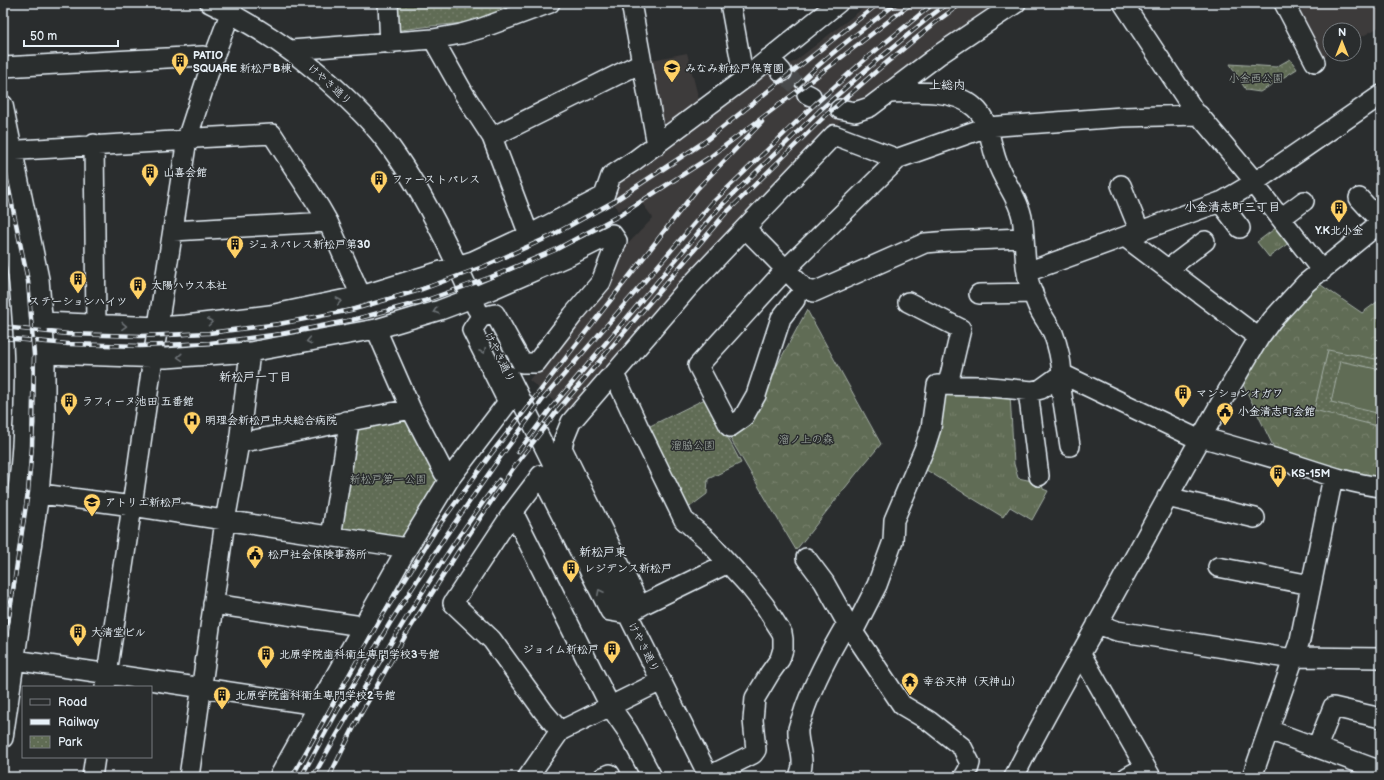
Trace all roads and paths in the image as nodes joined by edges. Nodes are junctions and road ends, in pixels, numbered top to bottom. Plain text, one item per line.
1 (210, 3) edge
2 (388, 3) edge
3 (550, 3) edge
4 (631, 3) edge
5 (730, 3) edge
6 (838, 3) edge
7 (1016, 3) edge
8 (1123, 3) edge
9 (1284, 3) edge
10 (232, 8) edge
11 (433, 40) junction
12 (390, 44) junction
13 (291, 50) junction
14 (769, 58) junction
15 (213, 59) junction
16 (1315, 62) dead end
17 (642, 63) junction
18 (3, 67) edge
19 (782, 72) tunnel mouth
20 (744, 79) junction
21 (889, 93) junction
22 (1381, 95) edge
23 (3, 105) edge
24 (840, 109) tunnel mouth
25 (1196, 115) junction
26 (987, 127) junction
27 (492, 137) junction
28 (186, 139) junction
29 (94, 144) junction
30 (657, 145) junction
31 (8, 150) edge
32 (899, 158) junction
33 (1254, 182) junction
34 (1121, 185) dead end
35 (3, 197) edge
36 (1359, 198) dead end
37 (1304, 201) dead end
38 (1220, 202) junction
39 (1281, 218) junction
40 (328, 222) junction
41 (1381, 222) edge
42 (745, 228) junction
43 (1240, 228) dead end
44 (173, 231) junction
45 (1133, 235) junction
46 (530, 236) junction
47 (1024, 238) junction
48 (1205, 241) dead end
49 (457, 267) junction
50 (786, 269) junction
51 (1168, 269) junction
52 (1322, 271) junction
53 (1027, 272) junction
54 (1033, 293) junction
55 (979, 294) dead end
56 (361, 296) junction
57 (472, 298) junction
58 (795, 300) dead end
59 (908, 302) dead end
60 (481, 317) junction
61 (43, 322) junction
62 (96, 324) junction
63 (158, 327) junction
64 (376, 329) junction
65 (1259, 338) junction
66 (250, 352) junction
67 (45, 354) junction
68 (153, 358) junction
69 (614, 374) junction
70 (1061, 375) junction
71 (948, 384) junction
72 (1028, 391) junction
73 (411, 409) junction
74 (346, 421) junction
75 (1200, 439) junction
76 (239, 443) junction
77 (1070, 446) dead end
78 (1039, 476) dead end
79 (1333, 477) junction
80 (450, 478) junction
81 (1381, 487) edge
82 (18, 491) junction
83 (39, 493) junction
84 (1167, 497) junction
85 (132, 506) junction
86 (513, 512) junction
87 (1255, 518) dead end
88 (225, 521) junction
89 (331, 537) junction
90 (406, 550) junction
91 (806, 558) dead end
92 (728, 563) junction
93 (1218, 567) dead end
94 (1311, 585) junction
95 (3, 593) edge
96 (214, 604) junction
97 (627, 614) junction
98 (1097, 624) junction
99 (362, 627) junction
100 (850, 627) junction
101 (1081, 654) junction
102 (1294, 658) junction
103 (1381, 658) edge
104 (15, 660) junction
105 (106, 680) edge
106 (661, 681) junction
107 (202, 688) junction
108 (610, 706) junction
109 (318, 707) junction
110 (1381, 718) edge
111 (1269, 730) junction
112 (560, 731) junction
113 (3, 738) edge
114 (1317, 747) junction
115 (95, 758) edge
116 (1381, 771) edge
117 (1148, 772) edge
118 (709, 776) edge
119 (92, 777) edge
120 (189, 777) edge
121 (278, 777) edge
122 (528, 777) edge
123 (604, 777) edge
124 (611, 777) edge
125 (652, 777) edge
126 (799, 777) edge
127 (964, 777) edge
128 (1014, 777) edge
129 (1127, 777) edge
130 (1252, 777) edge

1 - 10 street, けやき通り
2 - 12 street
3 - 11 street
4 - 17 street
5 - 20 street
6 - 14 street
7 - 21 street
8 - 25 street
9 - 16 street
10 - 13 street, けやき通り
10 - 15 street
11 - 12 street
11 - 27 street
12 - 13 street
13 - 49 street, けやき通り
14 - 19 street
14 - 20 street
15 - 18 street
15 - 28 street
17 - 27 street
17 - 30 street
20 - 30 street
21 - 24 street
21 - 26 street
22 - 33 street
23 - 31 street
25 - 26 street
25 - 33 street
26 - 32 street
26 - 47 street
27 - 46 street
28 - 29 street
28 - 40 street
28 - 44 street
29 - 31 street
29 - 62 street
30 - 46 street
31 - 61 street
32 - 42 street
32 - 50 street
33 - 38 street
33 - 39 street
34 - 45 street
35 - 82 street
36 - 41 street
37 - 39 street
38 - 43 street
38 - 45 street
39 - 52 street
40 - 44 street
40 - 56 street
41 - 52 street
42 - 50 street
42 - 69 street
44 - 63 street
45 - 51 street
45 - 53 street
46 - 49 street
47 - 50 street
47 - 53 street
48 - 51 street
49 - 56 street
49 - 57 street, けやき通り
50 - 58 street
51 - 65 street
52 - 65 street
53 - 54 street
54 - 55 street
54 - 70 street
63 -> 56 street
57 - 60 street, けやき通り
57 - 60 street
57 -> 64 street
59 - 71 street
60 -> 80 street
60 - 97 street, けやき通り
61 - 62 street
61 - 67 street
62 -> 63 street
63 - 68 street
64 -> 66 street
64 - 73 street
65 - 75 street
66 -> 68 street
66 - 76 street
67 - 68 street
67 - 83 street
68 - 85 street
69 - 92 street
69 - 97 street
70 - 72 street
70 - 75 street
70 - 77 street
71 - 72 street
71 - 100 street
72 - 78 street
73 - 74 street
73 - 80 street
74 - 76 street
74 - 89 street
75 - 79 street
75 - 84 street
76 - 88 street
79 - 81 street
79 - 94 street
80 - 90 street
82 - 83 street
82 - 95 street
83 - 85 street
83 - 104 street
84 - 87 street
84 - 98 street
85 - 88 street
85 - 105 street
97 -> 86 street
86 - 108 street
86 - 112 street
88 - 89 street
88 - 96 street
89 - 90 street
90 - 99 street
91 - 100 street
92 - 97 street
92 - 118 street
93 - 94 street
94 - 102 street
96 - 99 street
96 - 107 street
97 - 106 street, けやき通り
98 - 101 street
98 - 102 street
99 - 109 street
100 - 126 street
100 - 127 street
101 - 117 street
101 - 128 street
102 - 103 street
102 - 111 street
104 - 105 street
104 - 113 street
105 - 107 street
106 - 108 street
106 - 118 street, けやき通り
107 - 109 street
107 - 120 street
108 - 112 street
108 - 125 street
109 - 121 street
110 - 114 street
111 - 114 street
111 - 130 street
112 - 122 street
114 - 116 street
115 - 119 street
117 - 129 street
123 - 124 street

